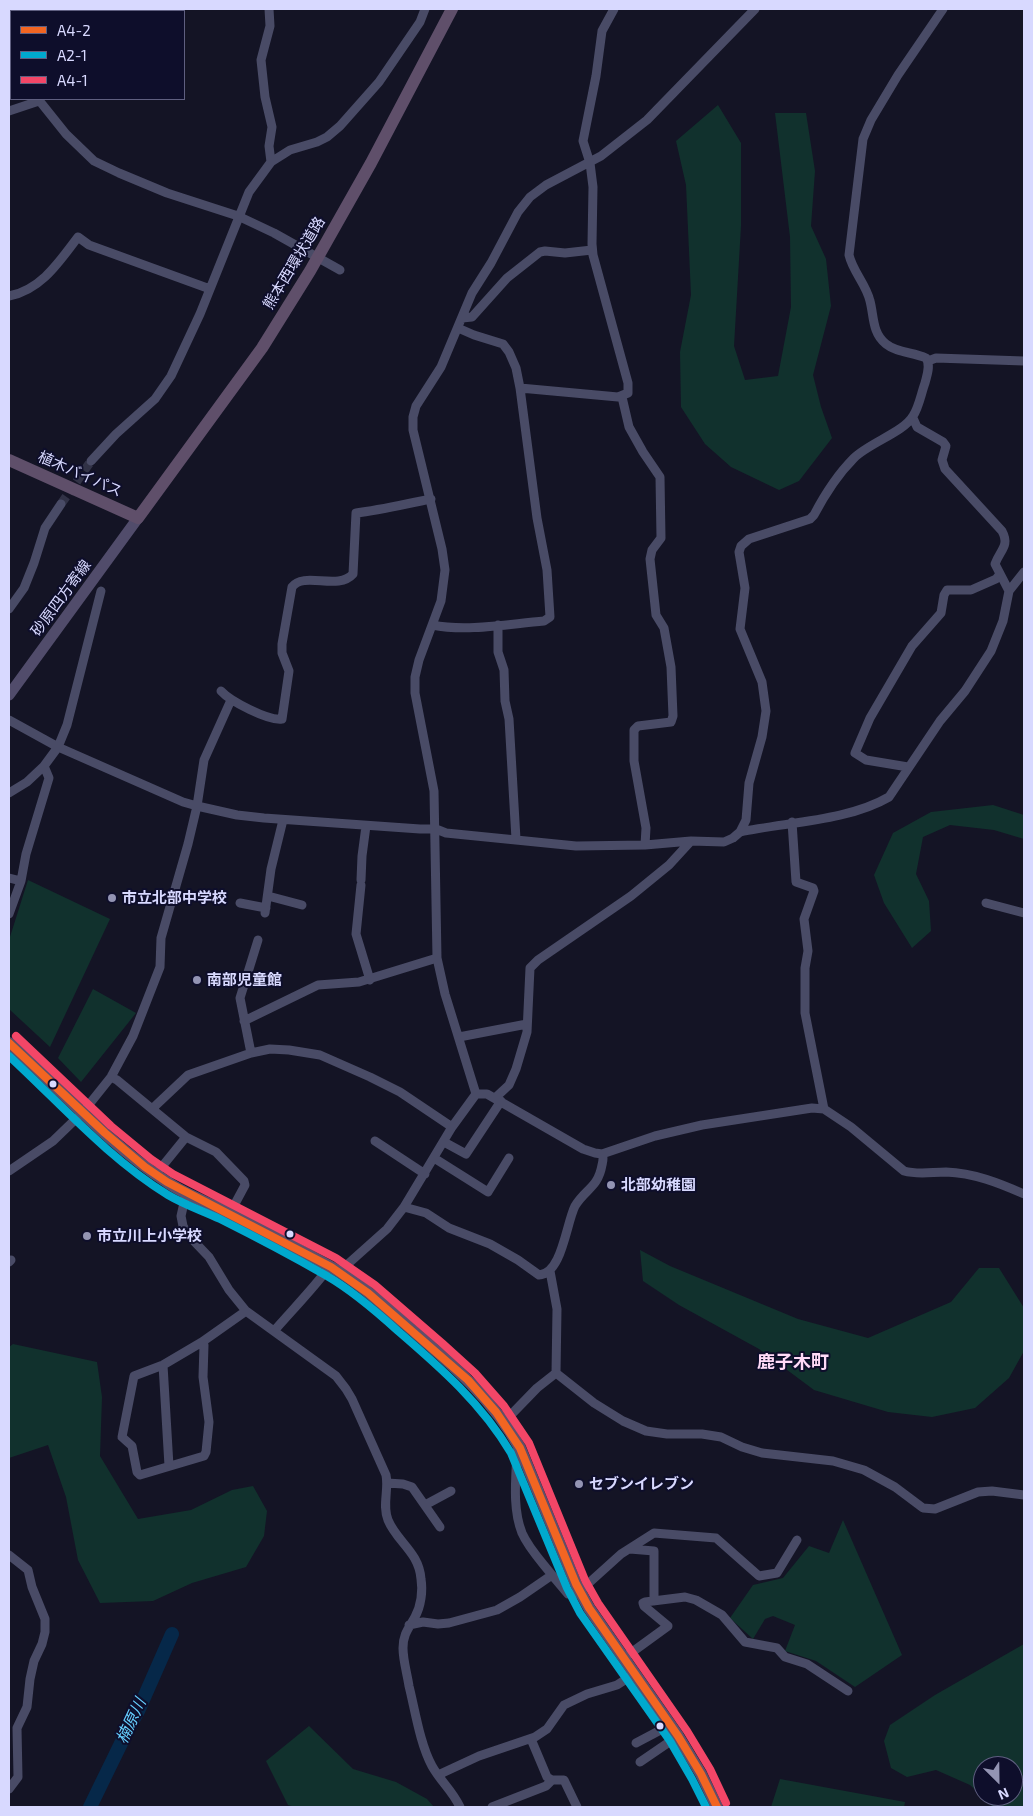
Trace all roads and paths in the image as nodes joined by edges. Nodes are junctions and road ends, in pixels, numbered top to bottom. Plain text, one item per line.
1 (269, 9) edge
2 (425, 9) edge
3 (452, 9) edge
4 (614, 9) edge
5 (755, 9) edge
6 (943, 9) edge
7 (39, 100) edge
8 (9, 111) edge
9 (271, 162) junction
10 (590, 163) junction
11 (238, 216) junction
12 (592, 250) junction
13 (340, 270) dead end
14 (210, 289) junction
15 (9, 296) edge
16 (462, 318) junction
17 (458, 328) junction
18 (928, 361) junction
19 (1024, 361) edge
20 (520, 388) junction
21 (622, 396) junction
22 (913, 418) junction
23 (9, 460) edge
24 (91, 461) tunnel mouth
25 (430, 499) junction
26 (61, 504) tunnel mouth
27 (138, 518) junction
28 (1024, 572) edge
29 (1000, 574) junction
30 (101, 591) dead end
31 (1009, 591) junction
32 (9, 610) edge
33 (432, 625) junction
34 (498, 625) junction
35 (221, 691) dead end
36 (9, 695) edge
37 (231, 700) junction
38 (9, 720) edge
39 (58, 746) junction
40 (44, 766) junction
41 (908, 767) junction
42 (9, 794) edge
43 (197, 806) junction
44 (283, 820) junction
45 (792, 822) junction
46 (366, 826) junction
47 (436, 829) junction
48 (740, 832) junction
49 (516, 839) junction
50 (691, 841) junction
51 (645, 845) junction
52 (9, 878) edge
53 (21, 881) junction
54 (268, 896) junction
55 (240, 903) dead end
56 (986, 903) dead end
57 (302, 904) dead end
58 (1024, 913) edge
59 (9, 914) edge
60 (258, 940) dead end
61 (437, 958) junction
62 (370, 980) junction
63 (244, 1020) junction
64 (527, 1024) junction
65 (459, 1037) junction
66 (9, 1043) edge
67 (251, 1053) junction
68 (111, 1077) junction
69 (476, 1094) junction
70 (498, 1100) junction
71 (153, 1108) junction
72 (824, 1109) junction
73 (83, 1112) junction
74 (452, 1127) junction
75 (186, 1137) junction
76 (375, 1141) dead end
77 (444, 1142) junction
78 (602, 1154) junction
79 (434, 1158) junction
80 (509, 1158) dead end
81 (9, 1171) edge
82 (156, 1174) junction
83 (425, 1174) junction
84 (186, 1194) junction
85 (1024, 1194) edge
86 (404, 1207) junction
87 (230, 1213) junction
88 (335, 1269) junction
89 (550, 1271) junction
90 (246, 1310) junction
91 (274, 1331) junction
92 (202, 1342) junction
93 (163, 1365) junction
94 (556, 1373) junction
95 (504, 1422) junction
96 (520, 1448) junction
97 (169, 1466) junction
98 (387, 1483) junction
99 (451, 1490) dead end
100 (1024, 1496) edge
101 (425, 1505) junction
102 (440, 1527) dead end
103 (797, 1540) dead end
104 (630, 1549) junction
105 (9, 1555) edge
106 (552, 1575) junction
107 (580, 1591) junction
108 (654, 1601) junction
109 (409, 1625) junction
110 (624, 1658) junction
111 (634, 1674) junction
112 (848, 1691) dead end
113 (670, 1725) junction
114 (678, 1736) junction
115 (531, 1739) junction
116 (636, 1743) dead end
117 (640, 1762) dead end
118 (438, 1774) junction
119 (552, 1780) junction
120 (9, 1789) edge
121 (460, 1807) edge
122 (492, 1807) edge
123 (577, 1807) edge
124 (717, 1807) edge

1 - 9 street
2 - 9 street
3 - 27 highway, 熊本西環状道路
4 - 10 street
5 - 10 street
6 - 18 street
7 - 8 street
7 - 11 street
9 - 11 street
10 - 12 street
10 - 16 street
11 - 13 street
11 - 14 street
12 - 16 street
12 - 21 street
14 - 15 street
14 - 24 street
16 - 17 street
17 - 20 street
17 - 25 street
18 - 19 street
18 - 22 street
20 - 21 street
20 - 34 street
21 - 51 street
22 - 29 street
22 - 48 street
23 - 27 highway, 植木バイパス
25 - 33 street
25 - 37 street
26 - 32 street
27 - 36 main road, 砂原四方寄線
28 - 31 street
29 - 31 street
29 - 41 street
30 - 39 street
31 - 41 street
33 - 34 street
33 - 47 street
34 - 49 street
35 - 37 street
37 - 43 street
38 - 39 street
39 - 40 street
39 - 43 street
40 - 42 street
40 - 53 street
41 - 45 street
43 - 44 street
43 - 68 street
44 - 46 street
44 - 54 street
45 - 48 street
45 - 72 street
46 - 47 street
46 - 62 street
47 - 49 street
47 - 61 street
48 - 50 street
49 - 51 street
50 - 51 street
50 - 64 street
52 - 53 street
53 - 59 street
54 - 55 street
54 - 57 street
56 - 58 street
60 - 63 street
61 - 62 street
61 - 65 street
62 - 63 street
63 - 67 street
64 - 65 street
64 - 70 street
65 - 69 street
66 - 73 highway
67 - 71 street
67 - 74 street
68 - 71 street
68 - 73 street
69 - 70 street
69 - 74 street
70 - 77 street
70 - 78 street
71 - 75 street
72 - 78 street
72 - 85 street
73 - 81 street
73 - 82 highway
74 - 77 street
75 - 82 street
75 - 87 street
76 - 83 street
77 - 79 street
78 - 89 street
79 - 80 street
79 - 83 street
82 - 84 highway
83 - 86 street
84 - 87 highway
84 - 90 street
86 - 88 street
86 - 89 street
87 - 88 highway
88 - 91 street
88 - 95 highway
89 - 94 street
90 - 91 street
90 - 92 street
91 - 98 street
92 - 93 street
92 - 97 street
93 - 97 street
93 - 97 street
94 - 95 street
94 - 100 street
95 - 96 highway
96 - 106 street
96 - 107 highway
98 - 101 street
98 - 109 street
99 - 101 street
101 - 102 street
103 - 104 street
104 - 107 street
104 - 108 street
105 - 120 street
106 - 107 street
106 - 109 street
107 - 110 highway
108 - 110 street
108 - 112 street
109 - 118 street
110 - 111 highway
111 - 113 highway
111 - 115 street
113 - 114 highway
113 - 116 street
114 - 117 street
114 - 124 highway
115 - 118 street
115 - 119 street
118 - 121 street
119 - 122 street
119 - 123 street

